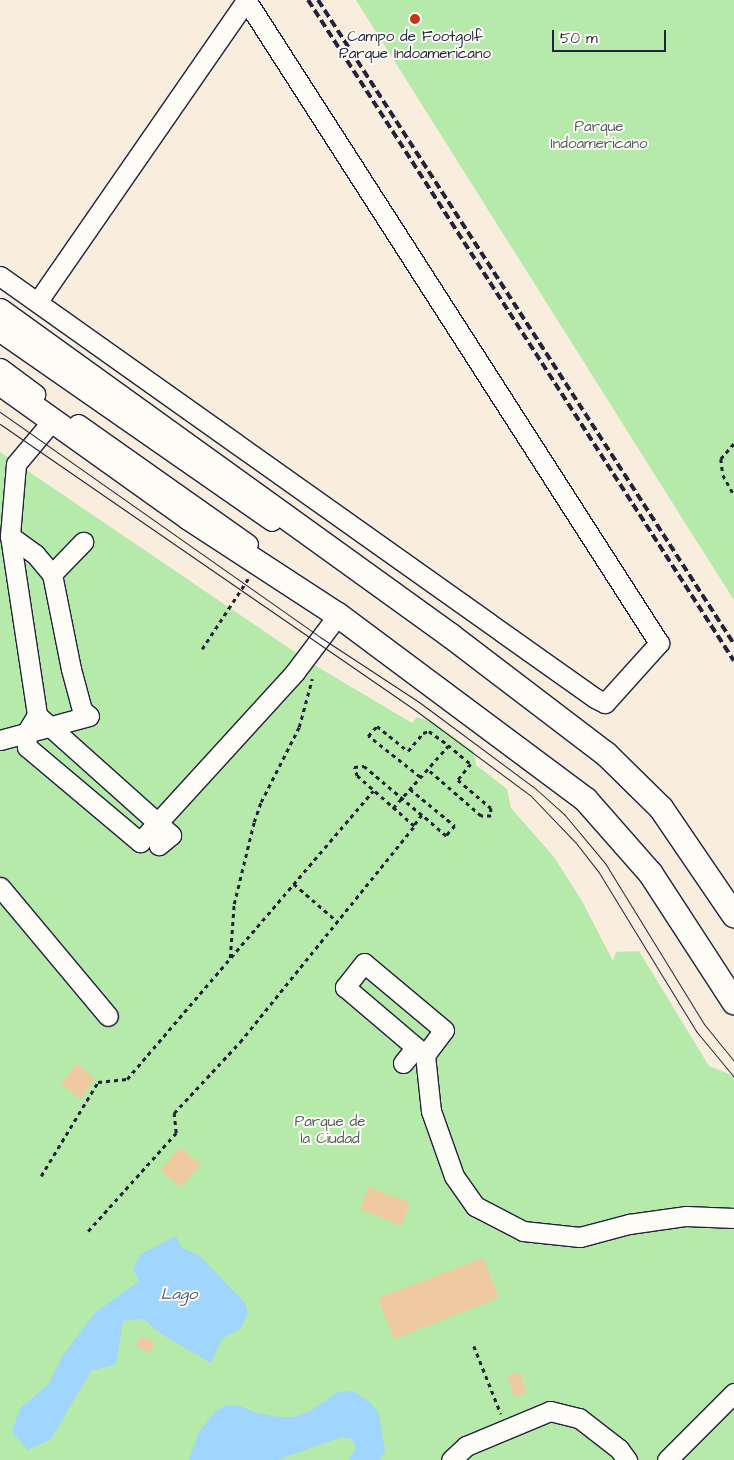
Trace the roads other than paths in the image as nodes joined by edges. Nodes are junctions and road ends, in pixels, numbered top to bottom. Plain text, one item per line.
1 (246, 1) edge
2 (0, 276) edge
3 (38, 301) junction
4 (0, 311) edge
5 (0, 332) edge
6 (0, 368) edge
7 (0, 383) edge
8 (52, 421) junction
9 (8, 462) edge
10 (7, 492) edge
11 (10, 536) junction
12 (83, 542) dead end
13 (52, 574) junction
14 (338, 615) junction
15 (452, 636) junction
16 (42, 721) junction
17 (26, 733) junction
18 (0, 740) edge
19 (157, 821) junction
20 (159, 845) dead end
21 (0, 887) edge
22 (734, 915) edge
23 (734, 1002) edge
24 (108, 1016) dead end
25 (420, 1051) junction
26 (403, 1062) dead end
27 (734, 1218) edge
28 (734, 1393) edge
29 (451, 1460) edge
30 (627, 1460) edge
31 (667, 1460) edge

1 - 3 street
1 - 3 street
2 - 3 street
4 - 15 main road
5 - 15 street
6 - 14 street
7 - 8 main road
8 - 9 street
8 - 14 main road
9 - 10 street
10 - 11 street
11 - 13 street
11 - 16 street
12 - 13 street
13 - 16 street
14 - 19 street
14 - 23 main road
15 - 22 main road
16 - 17 street
16 - 19 street
17 - 18 street
17 - 19 street
19 - 20 street
21 - 24 street
25 - 25 street
25 - 26 street
25 - 27 street
28 - 31 street
29 - 30 street

